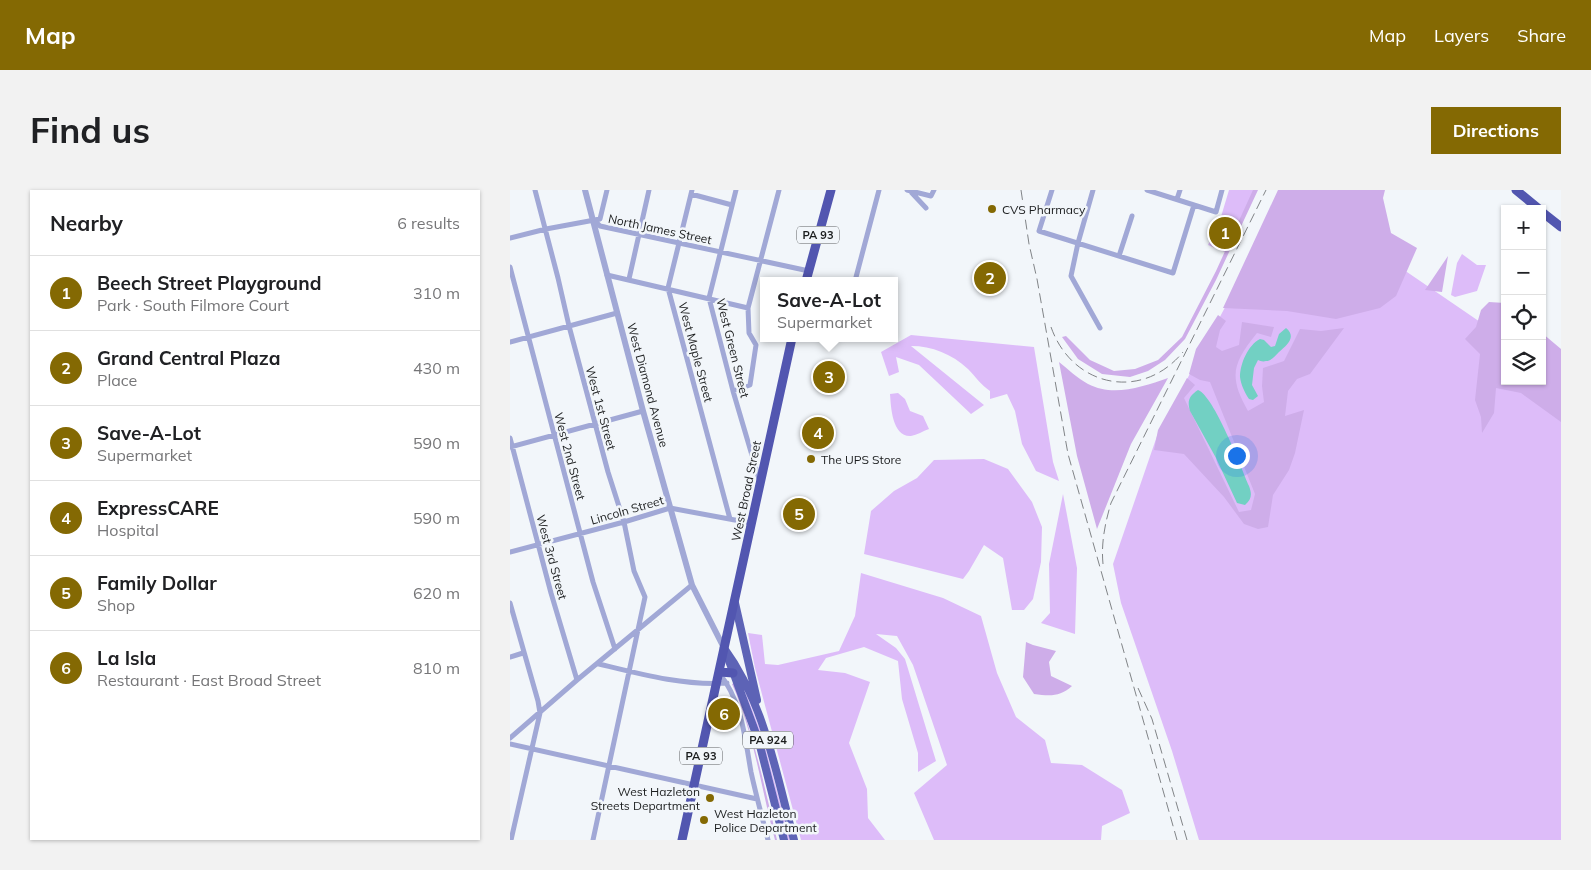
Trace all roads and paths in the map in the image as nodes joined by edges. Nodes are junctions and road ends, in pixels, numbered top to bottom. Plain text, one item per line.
1 (536, 190) edge
2 (585, 190) edge
3 (607, 190) edge
4 (650, 190) edge
5 (736, 190) edge
6 (779, 190) edge
7 (831, 190) edge
8 (879, 190) edge
9 (1052, 190) edge
10 (1093, 190) edge
11 (1147, 190) edge
12 (1180, 190) edge
13 (1222, 190) edge
14 (1516, 190) edge
15 (908, 191) edge
16 (692, 192) edge
17 (932, 193) edge
18 (1177, 199) junction
19 (732, 205) junction
20 (1194, 205) junction
21 (1534, 205) edge
22 (926, 208) dead end
23 (1546, 215) edge
24 (1132, 216) dead end
25 (593, 219) junction
26 (1561, 227) edge
27 (546, 229) junction
28 (639, 234) junction
29 (510, 238) edge
30 (1078, 243) junction
31 (680, 244) junction
32 (720, 252) junction
33 (1118, 256) junction
34 (762, 260) junction
35 (510, 267) edge
36 (809, 271) junction
37 (607, 275) junction
38 (807, 277) edge
39 (856, 277) edge
40 (629, 280) junction
41 (668, 288) junction
42 (709, 298) junction
43 (748, 308) junction
44 (617, 313) junction
45 (568, 326) junction
46 (1100, 328) dead end
47 (528, 337) junction
48 (510, 342) edge
49 (791, 342) edge
50 (733, 391) junction
51 (643, 411) junction
52 (595, 424) junction
53 (554, 435) junction
54 (510, 438) edge
55 (511, 447) edge
56 (760, 481) junction
57 (670, 508) junction
58 (730, 519) junction
59 (624, 522) junction
60 (751, 524) junction
61 (580, 534) junction
62 (538, 545) junction
63 (510, 552) edge
64 (692, 586) junction
65 (510, 603) edge
66 (735, 603) junction
67 (639, 629) junction
68 (724, 648) junction
69 (615, 649) junction
70 (523, 654) junction
71 (510, 657) edge
72 (599, 664) junction
73 (629, 671) junction
74 (720, 672) junction
75 (734, 673) junction
76 (577, 680) junction
77 (727, 683) junction
78 (717, 684) junction
79 (540, 713) junction
80 (765, 729) junction
81 (510, 738) edge
82 (510, 744) edge
83 (531, 749) junction
84 (608, 766) junction
85 (695, 785) junction
86 (757, 799) junction
87 (511, 840) edge
88 (593, 840) edge
89 (682, 840) edge
90 (768, 840) edge
91 (784, 840) edge
92 (794, 840) edge

1 - 27 street, West 1st Street
2 - 25 street, West Diamond Avenue
3 - 25 street
4 - 28 street
5 - 19 street, West Green Street
6 - 34 street
7 - 36 highway, PA 93
8 - 39 street
9 - 30 street
10 - 30 street
11 - 18 street
12 - 18 street
13 - 20 street
14 - 21 highway
15 - 17 street
15 - 22 street
16 - 19 street
16 - 31 street, West Maple Street
18 - 20 street
19 - 32 street, West Green Street
20 - 33 street
23 - 26 highway
24 - 33 street
25 - 27 street, North James Street
25 - 28 street, North James Street
25 - 37 street, West Diamond Avenue
27 - 29 street, North James Street
27 - 45 street, West 1st Street
28 - 31 street, North James Street
28 - 40 street
30 - 33 street
30 - 46 street
31 - 32 street, North James Street
31 - 41 street, West Maple Street
32 - 34 street, North James Street
32 - 42 street, West Green Street
34 - 36 street, North James Street
34 - 43 street
35 - 47 street, West 2nd Street
36 - 38 highway, PA 93
37 - 40 street
37 - 44 street, West Diamond Avenue
40 - 41 street
41 - 42 street
41 - 58 street, West Maple Street
42 - 43 street
42 - 50 street, West Green Street
43 - 50 street
44 - 45 street
44 - 51 street, West Diamond Avenue
45 - 47 street
45 - 52 street, West 1st Street
47 - 48 street
47 - 53 street, West 2nd Street
49 - 56 highway, West Broad Street / PA 93
50 - 56 street, West Green Street
51 - 52 street
51 - 57 street, West Diamond Avenue
52 - 53 street
52 - 59 street, West 1st Street
53 - 55 street
53 - 61 street, West 2nd Street
54 - 55 street, West 3rd Street
55 - 62 street, West 3rd Street
56 - 60 highway, West Broad Street / PA 93
57 - 58 street, Lincoln Street
57 - 59 street, Lincoln Street
57 - 64 street, West Diamond Avenue
58 - 60 street, Lincoln Street
59 - 61 street, Lincoln Street
59 - 67 street, West 1st Street
60 - 66 highway, West Broad Street / PA 93
61 - 62 street, Lincoln Street
61 - 69 street, West 2nd Street
62 - 63 street, Lincoln Street
62 - 76 street, West 3rd Street
64 - 67 street
64 - 68 street, West Diamond Avenue
65 - 70 street
66 - 68 highway, West Broad Street / PA 93
66 - 80 main road
67 - 69 street
67 - 73 street, West 1st Street
68 - 74 highway, PA 93
68 - 75 main road
68 - 80 main road, PA 924
69 - 72 street
70 - 71 street
70 - 79 street
72 - 73 street
72 - 76 street
73 - 78 street
73 - 84 street, West 1st Street
74 - 75 highway
74 - 77 street
74 - 78 highway, PA 93
75 - 91 main road, PA 924
76 - 79 street
77 - 78 street
77 - 86 street
78 - 85 highway, PA 93
79 - 81 street
79 - 83 street
80 - 92 main road, PA 924
82 - 83 street
83 - 84 street
83 - 87 street
84 - 85 street
84 - 88 street, West 1st Street
85 - 86 street
85 - 89 highway, PA 93
86 - 90 street

